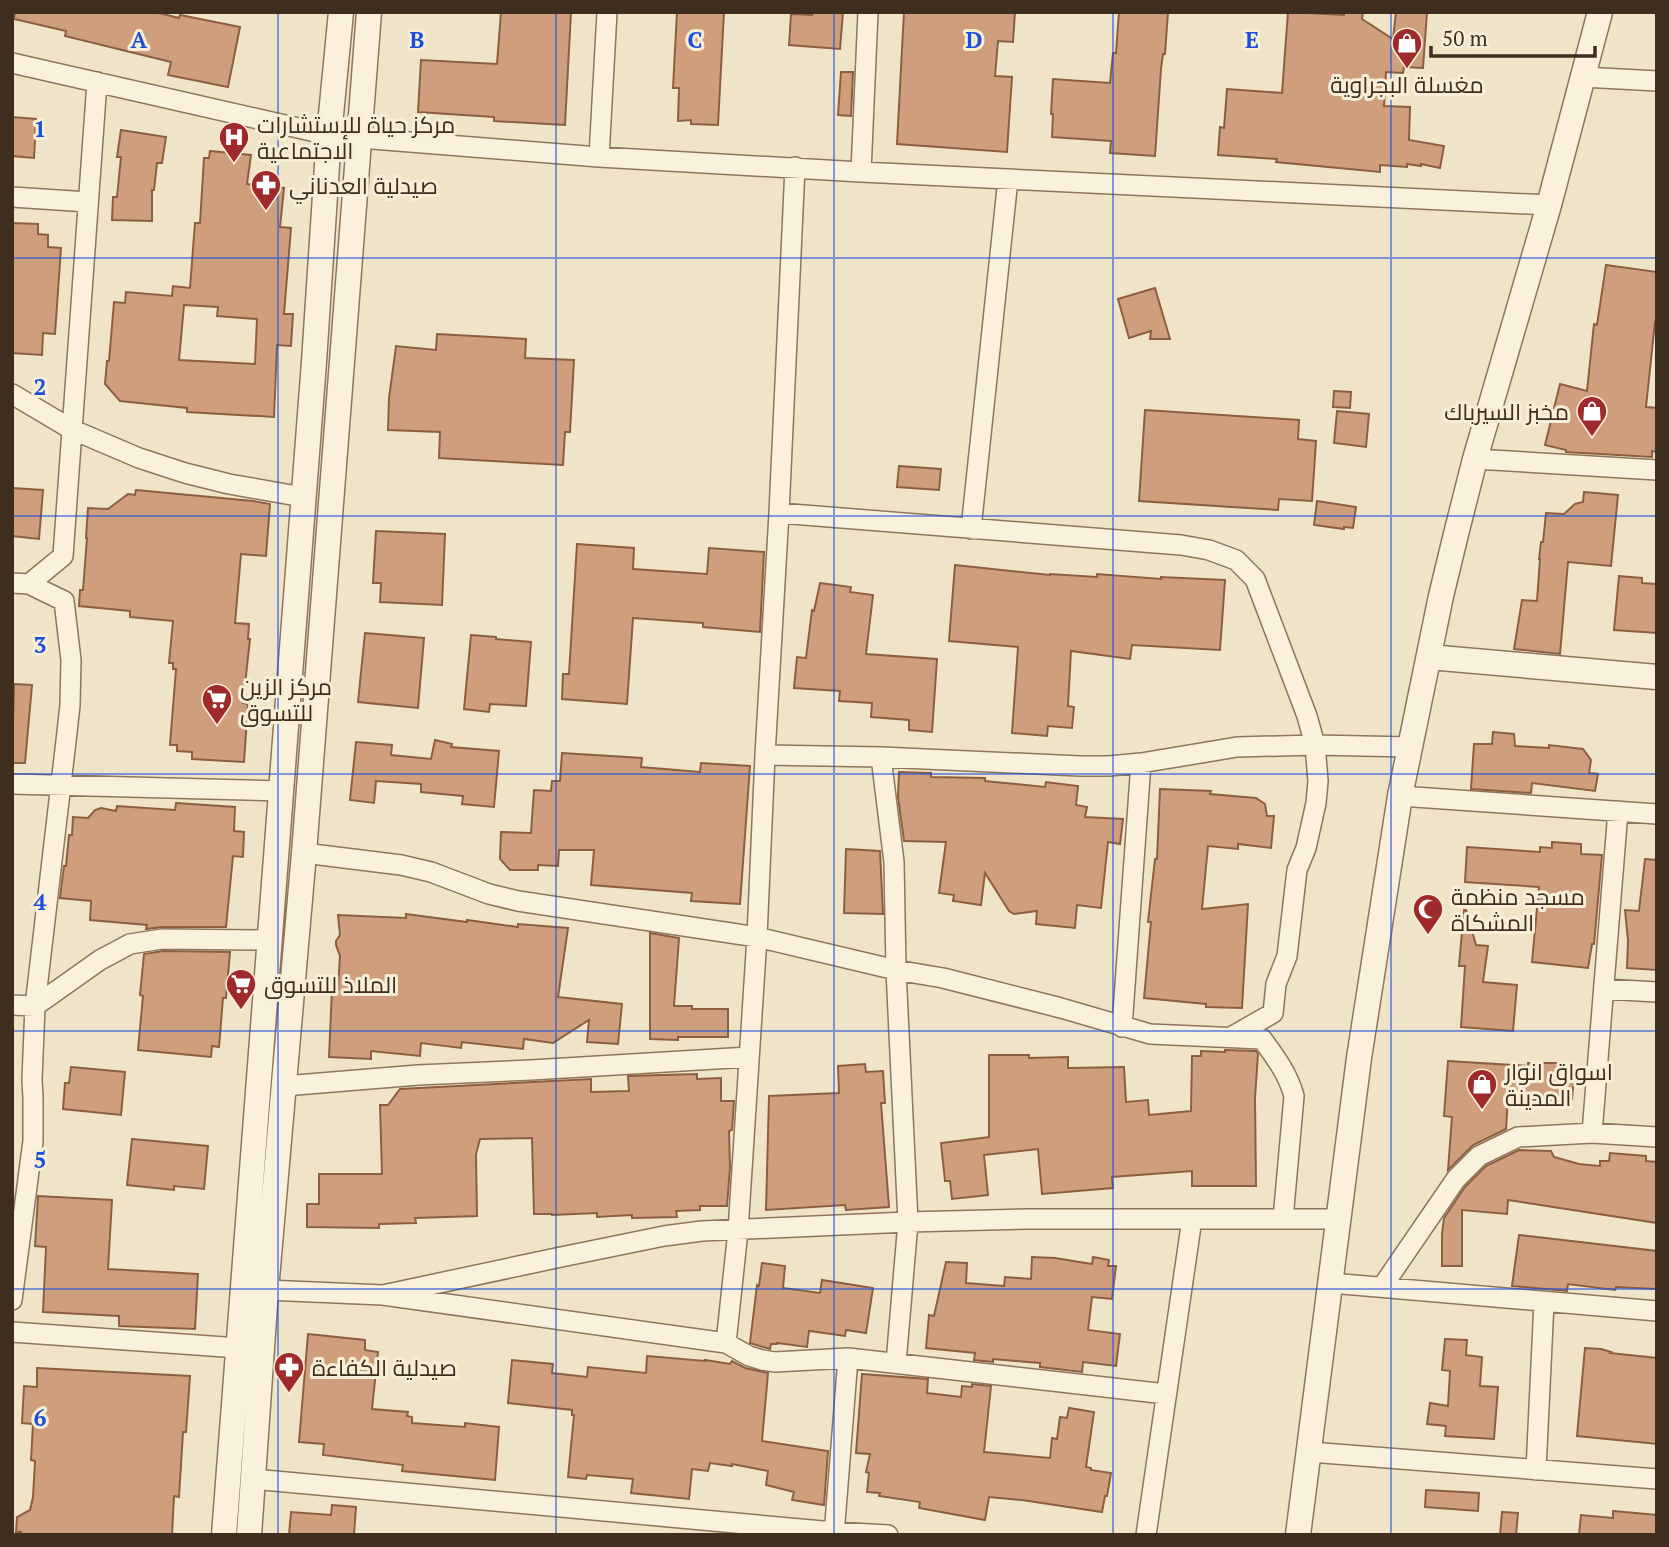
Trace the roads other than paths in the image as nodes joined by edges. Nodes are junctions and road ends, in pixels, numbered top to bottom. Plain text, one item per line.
1 (341, 12) edge
2 (369, 12) edge
3 (607, 12) edge
4 (868, 12) edge
5 (1600, 12) edge
6 (12, 63) edge
7 (1583, 77) junction
8 (1657, 81) edge
9 (97, 82) junction
10 (329, 135) junction
11 (360, 138) junction
12 (599, 157) junction
13 (795, 167) junction
14 (861, 172) junction
15 (1008, 179) junction
16 (12, 197) edge
17 (88, 202) junction
18 (1549, 205) junction
19 (12, 394) edge
20 (71, 429) junction
21 (1475, 459) junction
22 (1657, 470) edge
23 (303, 497) junction
24 (779, 513) junction
25 (971, 528) junction
26 (20, 583) edge
27 (1429, 657) junction
28 (1657, 677) edge
29 (1315, 745) junction
30 (1411, 747) junction
31 (765, 755) junction
32 (881, 757) junction
33 (1141, 763) junction
34 (12, 784) edge
35 (61, 786) junction
36 (281, 791) junction
37 (1400, 796) junction
38 (1618, 811) junction
39 (1657, 814) edge
40 (304, 853) junction
41 (757, 937) junction
42 (269, 940) junction
43 (897, 970) junction
44 (1604, 989) junction
45 (1657, 992) edge
46 (12, 1005) edge
47 (35, 1006) junction
48 (1122, 1027) junction
49 (1229, 1038) junction
50 (749, 1056) junction
51 (284, 1086) junction
52 (1592, 1133) junction
53 (1657, 1138) edge
54 (1192, 1219) junction
55 (1283, 1219) junction
56 (1340, 1219) junction
57 (908, 1222) junction
58 (738, 1231) junction
59 (1331, 1283) junction
60 (1382, 1287) junction
61 (267, 1290) junction
62 (383, 1295) junction
63 (12, 1300) edge
64 (1544, 1302) junction
65 (1657, 1311) edge
66 (12, 1332) edge
67 (726, 1343) junction
68 (239, 1348) junction
69 (848, 1358) junction
70 (896, 1363) junction
71 (1167, 1394) junction
72 (1310, 1452) junction
73 (1536, 1470) junction
74 (254, 1479) junction
75 (1657, 1479) edge
76 (834, 1533) edge
77 (224, 1535) edge
78 (249, 1535) edge
79 (888, 1535) edge
80 (1146, 1535) edge
81 (1298, 1535) edge

1 - 10 street
2 - 11 street
3 - 12 street
4 - 14 street
5 - 7 street
6 - 9 street
7 - 8 street
7 - 18 street
9 - 10 street
9 - 17 street
10 - 11 street
10 - 23 street
11 - 12 street
11 - 40 street
12 - 13 street
13 - 14 street
13 - 24 street
14 - 15 street
15 - 18 street
15 - 25 street
16 - 17 street
17 - 20 street
18 - 21 street
19 - 20 street
20 - 23 street
20 - 26 street
21 - 22 street
21 - 27 street
23 - 36 street
24 - 25 street
24 - 31 street
25 - 29 street
26 - 35 street
27 - 28 street
27 - 30 street
29 - 30 street
29 - 33 street
29 - 49 street
30 - 37 street
31 - 32 street
31 - 41 street
32 - 33 street
32 - 43 street
33 - 48 street
34 - 35 street
35 - 36 street
35 - 47 street
36 - 42 street
37 - 38 street
37 - 56 street
38 - 39 street
38 - 44 street
40 - 41 street
40 - 51 street
41 - 43 street
41 - 50 street
42 - 47 street
42 - 68 street
43 - 48 street
43 - 57 street
44 - 45 street
44 - 52 street
46 - 47 street
47 - 63 street
48 - 49 street
49 - 55 street
50 - 51 street
50 - 58 street
51 - 61 street
52 - 53 street
52 - 60 street
54 - 55 street
54 - 57 street
54 - 71 street
55 - 56 street
56 - 59 street
57 - 58 street
57 - 70 street
58 - 62 street
58 - 67 street
59 - 60 street
59 - 72 street
60 - 64 street
61 - 62 street
61 - 74 street
62 - 67 street
64 - 65 street
64 - 73 street
66 - 68 street
67 - 69 street
68 - 77 street
69 - 70 street
69 - 76 street
70 - 71 street
71 - 80 street
72 - 73 street
72 - 81 street
73 - 75 street
74 - 76 street
74 - 78 street
76 - 79 street

